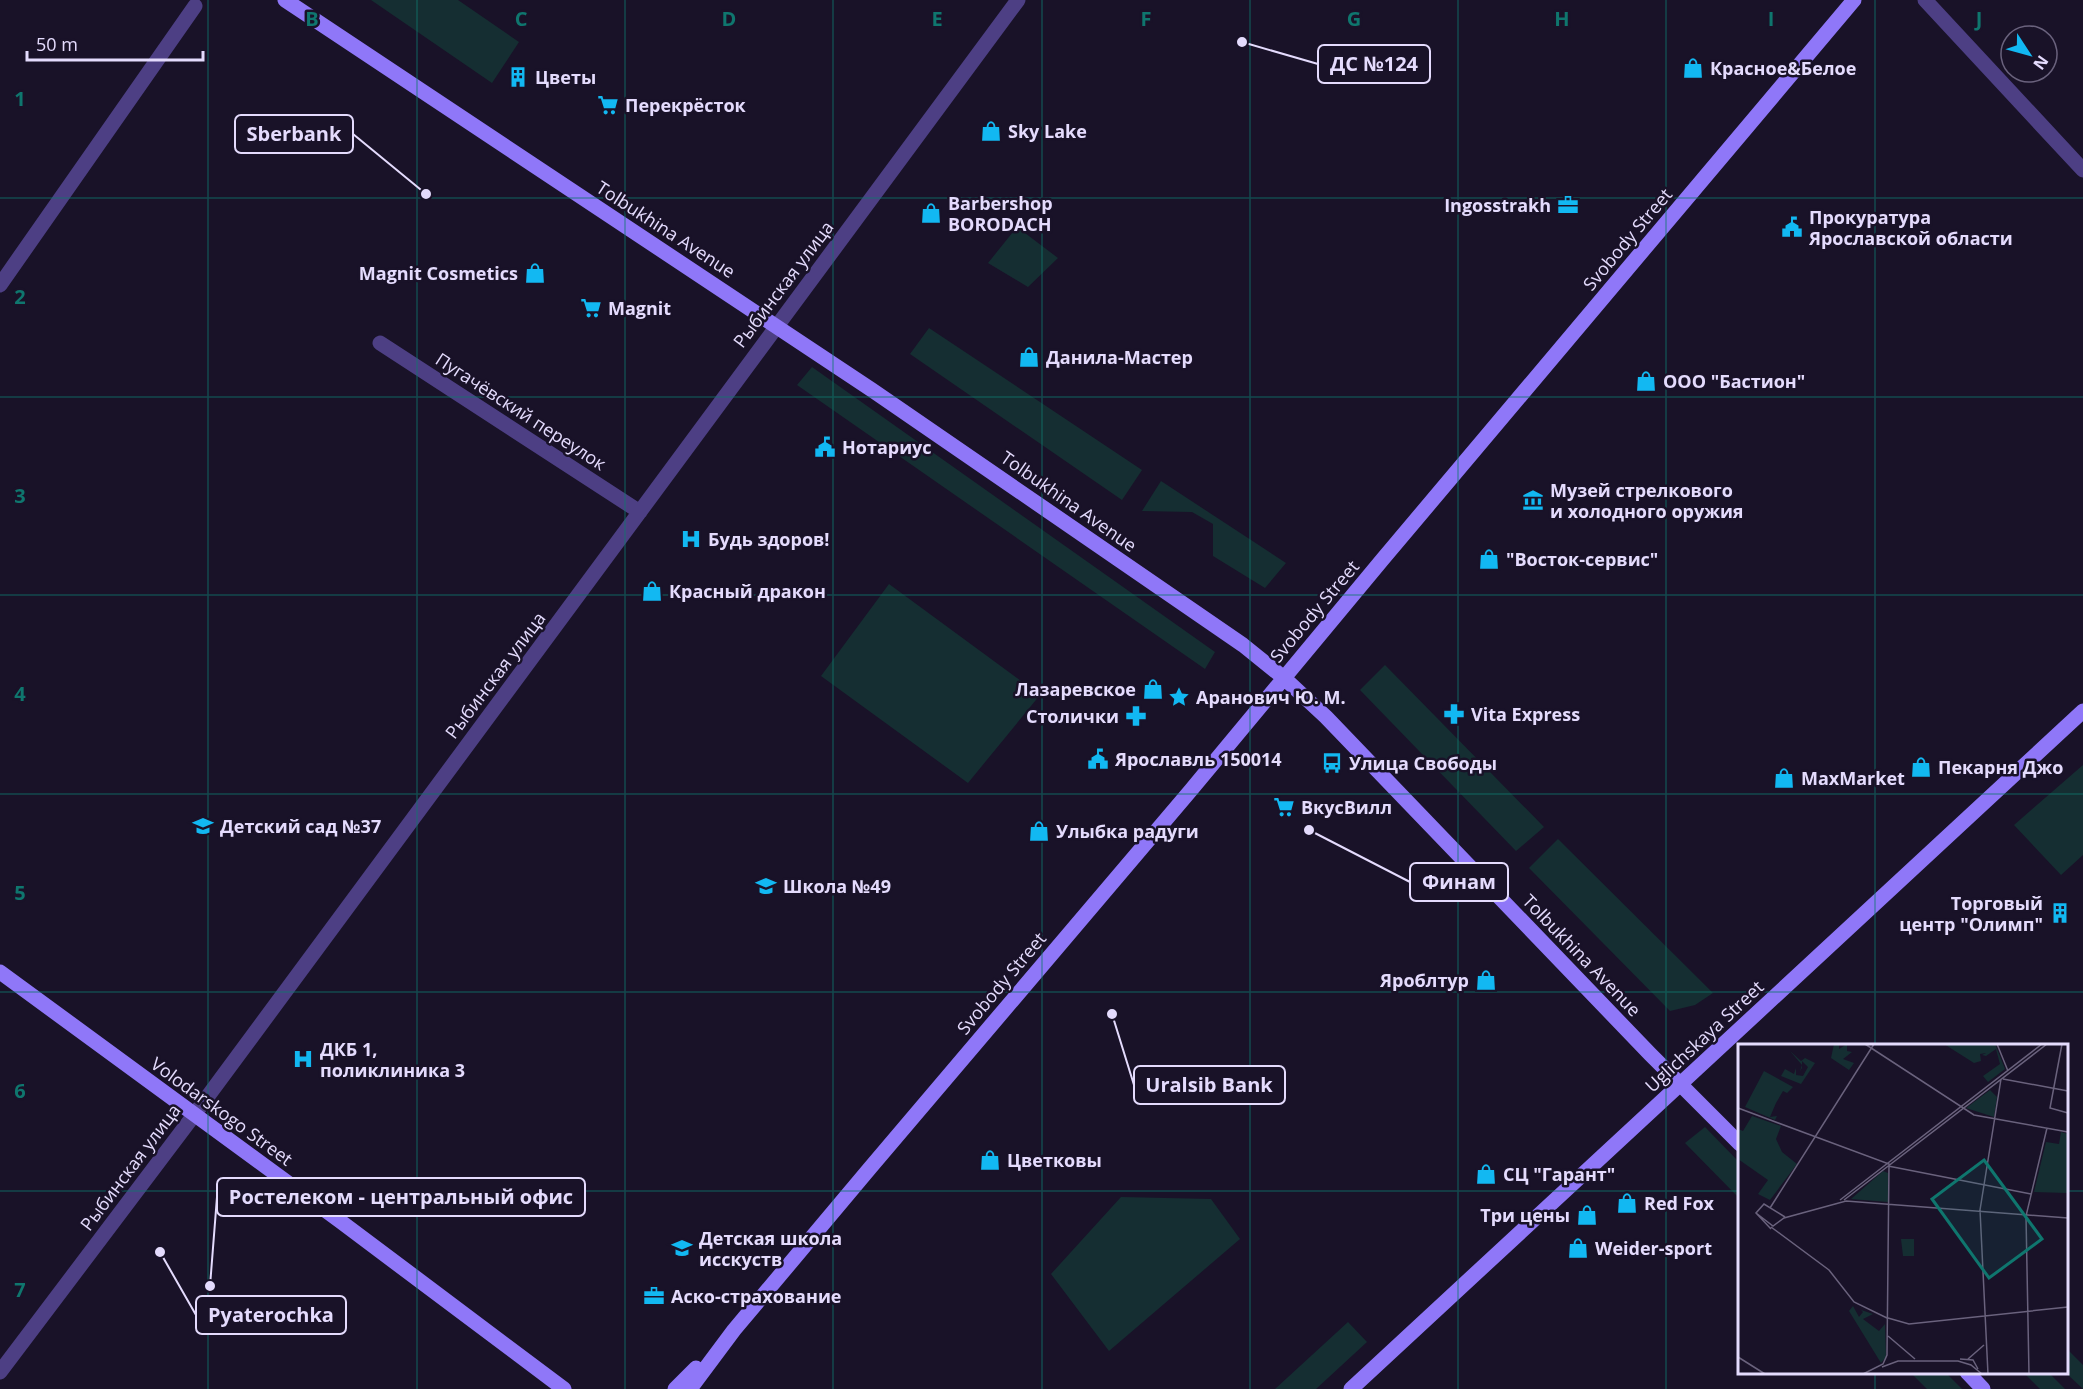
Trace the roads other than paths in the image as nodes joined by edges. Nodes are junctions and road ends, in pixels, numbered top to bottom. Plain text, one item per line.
1 (285, 0) edge
2 (1018, 0) edge
3 (1854, 0) edge
4 (1925, 0) edge
5 (195, 6) dead end
6 (2083, 170) edge
7 (0, 285) edge
8 (777, 326) junction
9 (380, 343) dead end
10 (640, 512) junction
11 (1284, 678) junction
12 (2083, 711) edge
13 (0, 972) edge
14 (1680, 1084) junction
15 (194, 1115) junction
16 (1738, 1142) edge
17 (734, 1330) junction
18 (0, 1372) edge
19 (1969, 1374) edge
20 (564, 1389) edge
21 (675, 1389) edge
22 (690, 1389) edge
23 (1351, 1389) edge
24 (1983, 1389) edge

1 - 8 main road, Tolbukhina Avenue
2 - 8 street, Рыбинская улица
3 - 11 main road, Svobody Street
4 - 6 street
5 - 7 street
8 - 10 street, Рыбинская улица
8 - 11 main road, Tolbukhina Avenue
9 - 10 street, Пугачёвский переулок
10 - 15 street, Рыбинская улица
11 - 14 main road, Tolbukhina Avenue
11 - 17 main road, Svobody Street
12 - 14 main road, Uglichskaya Street
13 - 15 main road, Volodarskogo Street
14 - 16 main road, Tolbukhina Avenue
14 - 23 main road, Uglichskaya Street
15 - 18 street, Рыбинская улица
15 - 20 main road, Volodarskogo Street
17 - 21 main road, Svobody Street
17 - 22 main road, Svobody Street
19 - 24 main road

